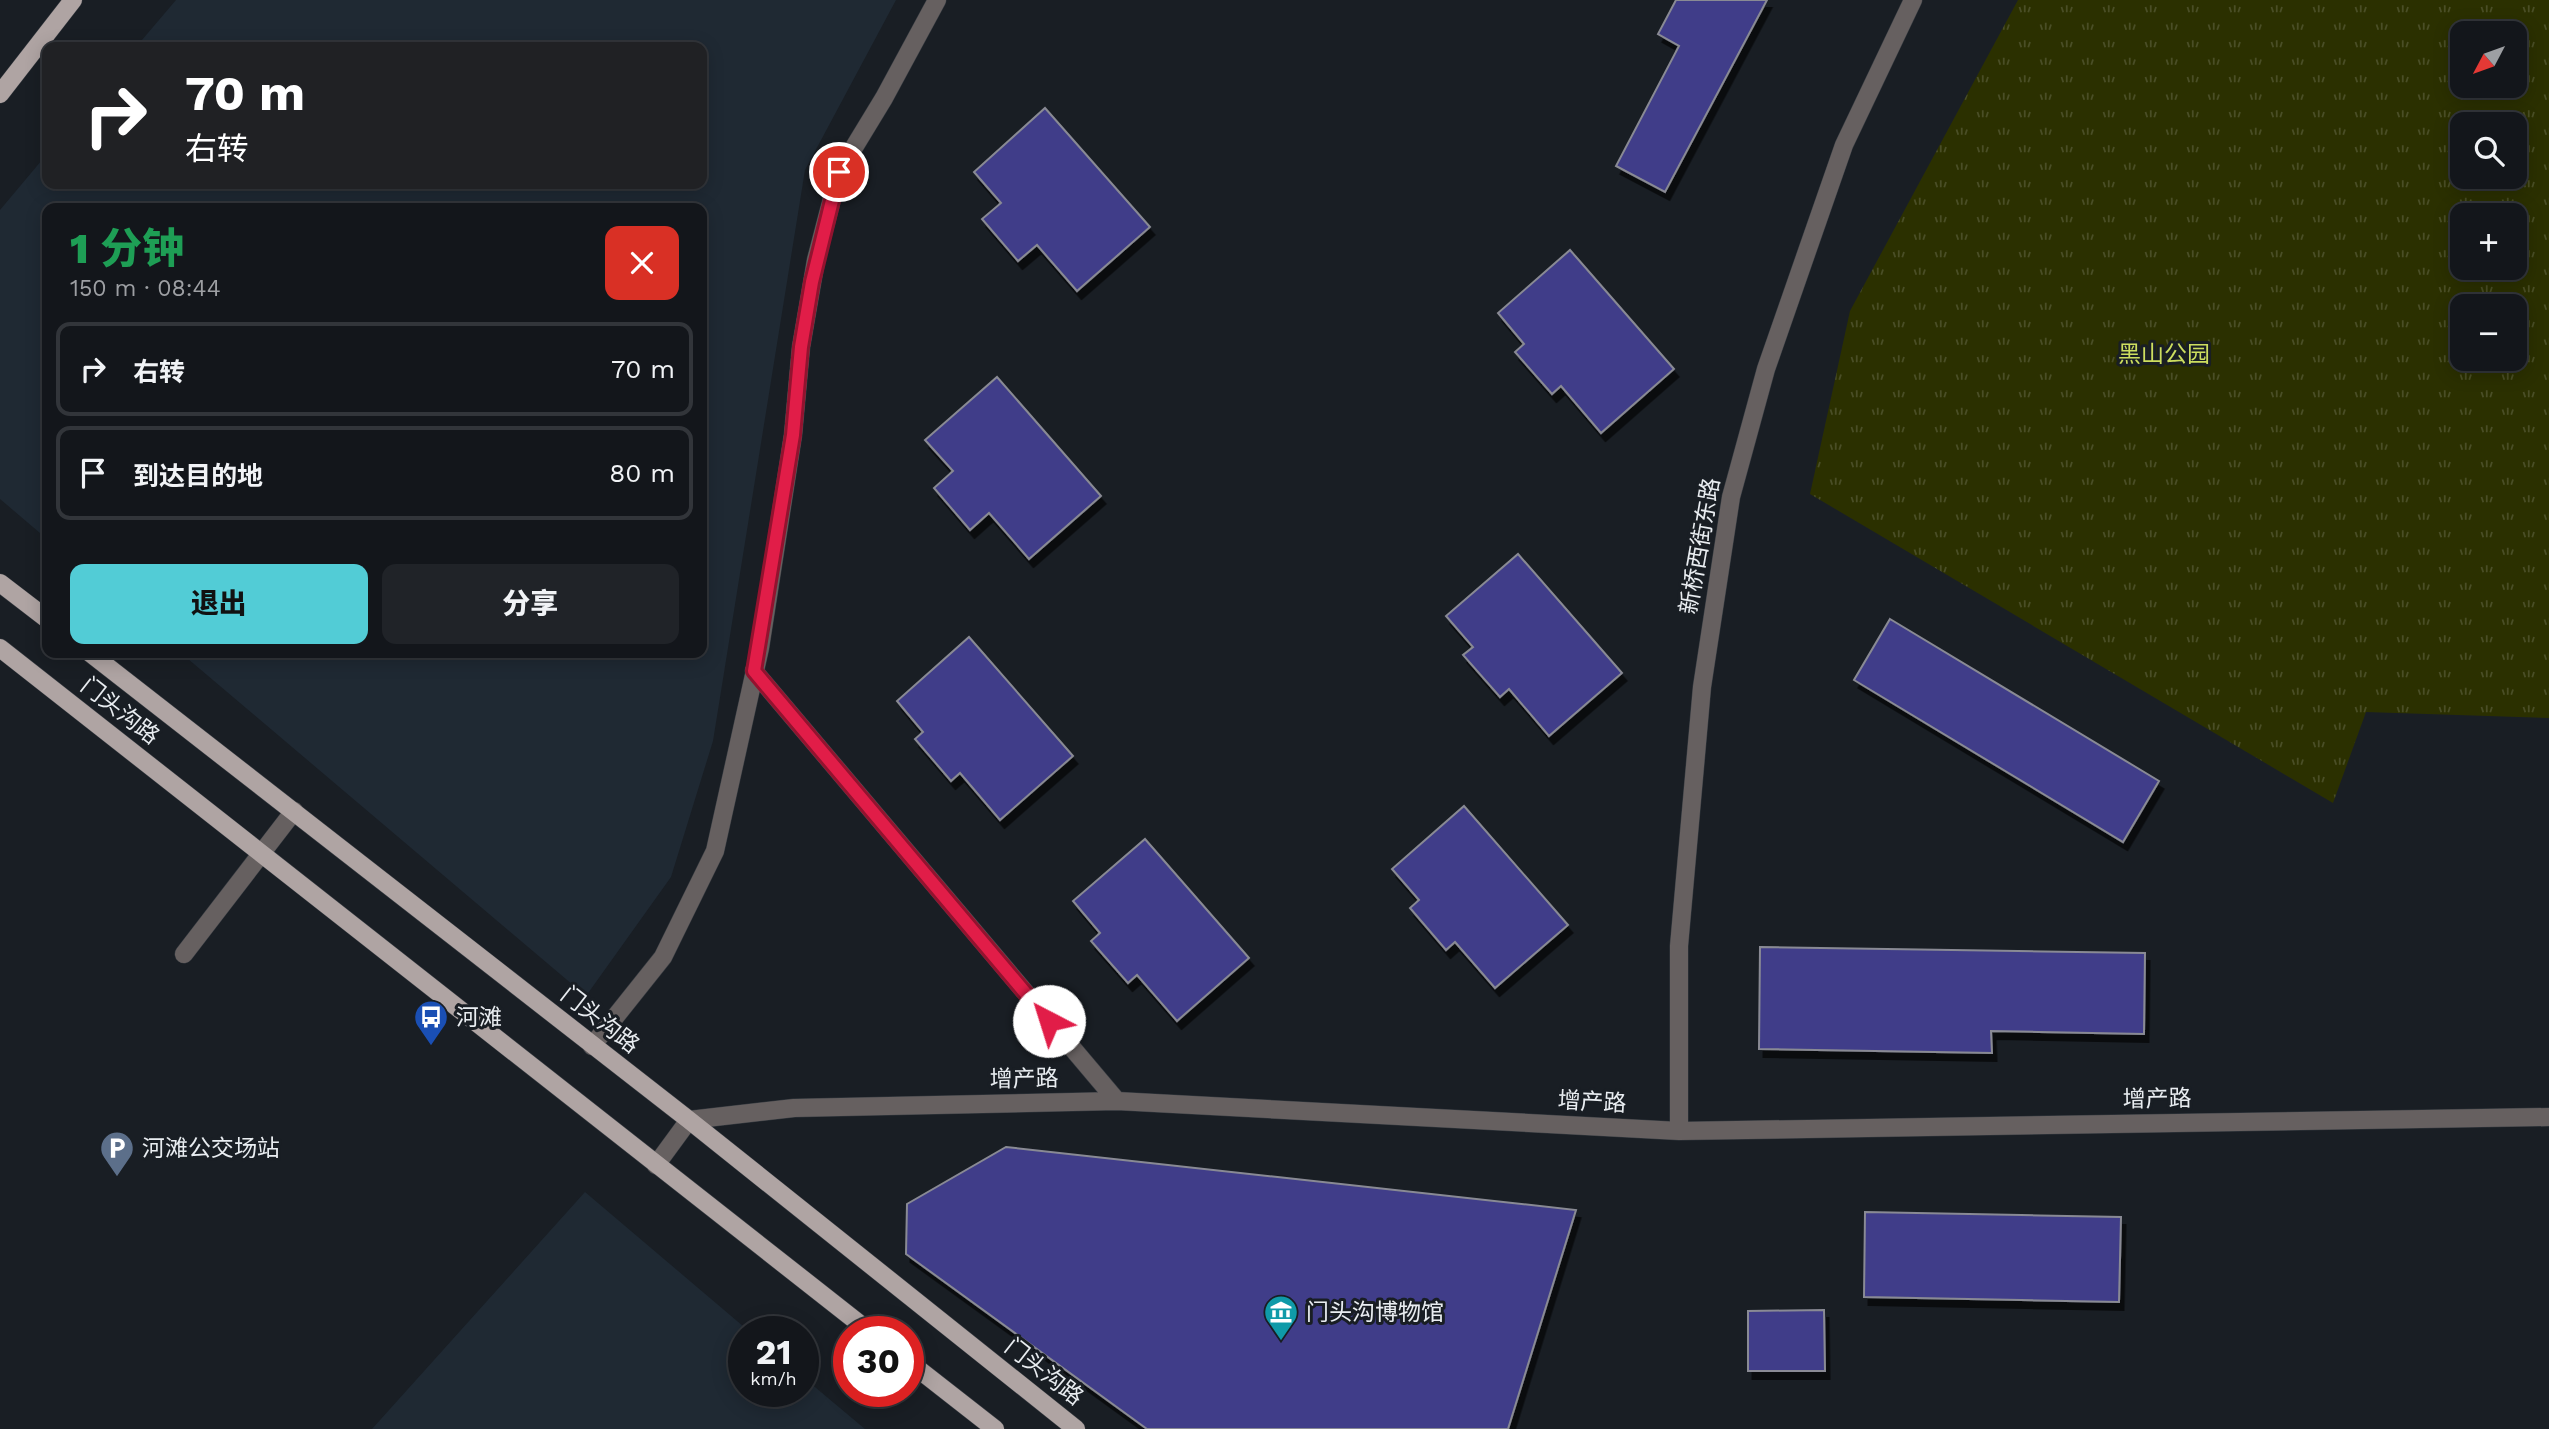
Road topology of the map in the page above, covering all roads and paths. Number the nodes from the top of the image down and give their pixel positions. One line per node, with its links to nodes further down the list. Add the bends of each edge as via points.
1 (73, 0): 4 (main road)
2 (937, 0): 9 (street, via 839,172 807,309 793,435)
3 (1913, 0): 17 (street, 新桥西街东路, via 1844,145 1766,369 1731,497 1702,687 1679,946)
4 (0, 94)
5 (0, 583): 6 (main road)
6 (42, 615)
7 (0, 648): 11 (main road, 门头沟路)
8 (96, 658): 10 (main road, 门头沟路)
9 (754, 671): 13 (street, via 715,851 663,957); 14 (street)
10 (294, 811): 11 (street); 13 (main road, 门头沟路)
11 (262, 854): 12 (street); 18 (main road, 门头沟路)
12 (184, 954)
13 (592, 1046): 16 (main road, 门头沟路)
14 (1117, 1101): 16 (street, 增产路, via 794,1108); 17 (street, 增产路)
15 (2549, 1116): 17 (street, 增产路)
16 (689, 1119): 18 (street); 22 (main road, 门头沟路)
17 (1679, 1131)
18 (656, 1165): 19 (main road, 门头沟路)
19 (849, 1316)
20 (924, 1374): 21 (main road)
21 (995, 1429)
22 (1076, 1429)

